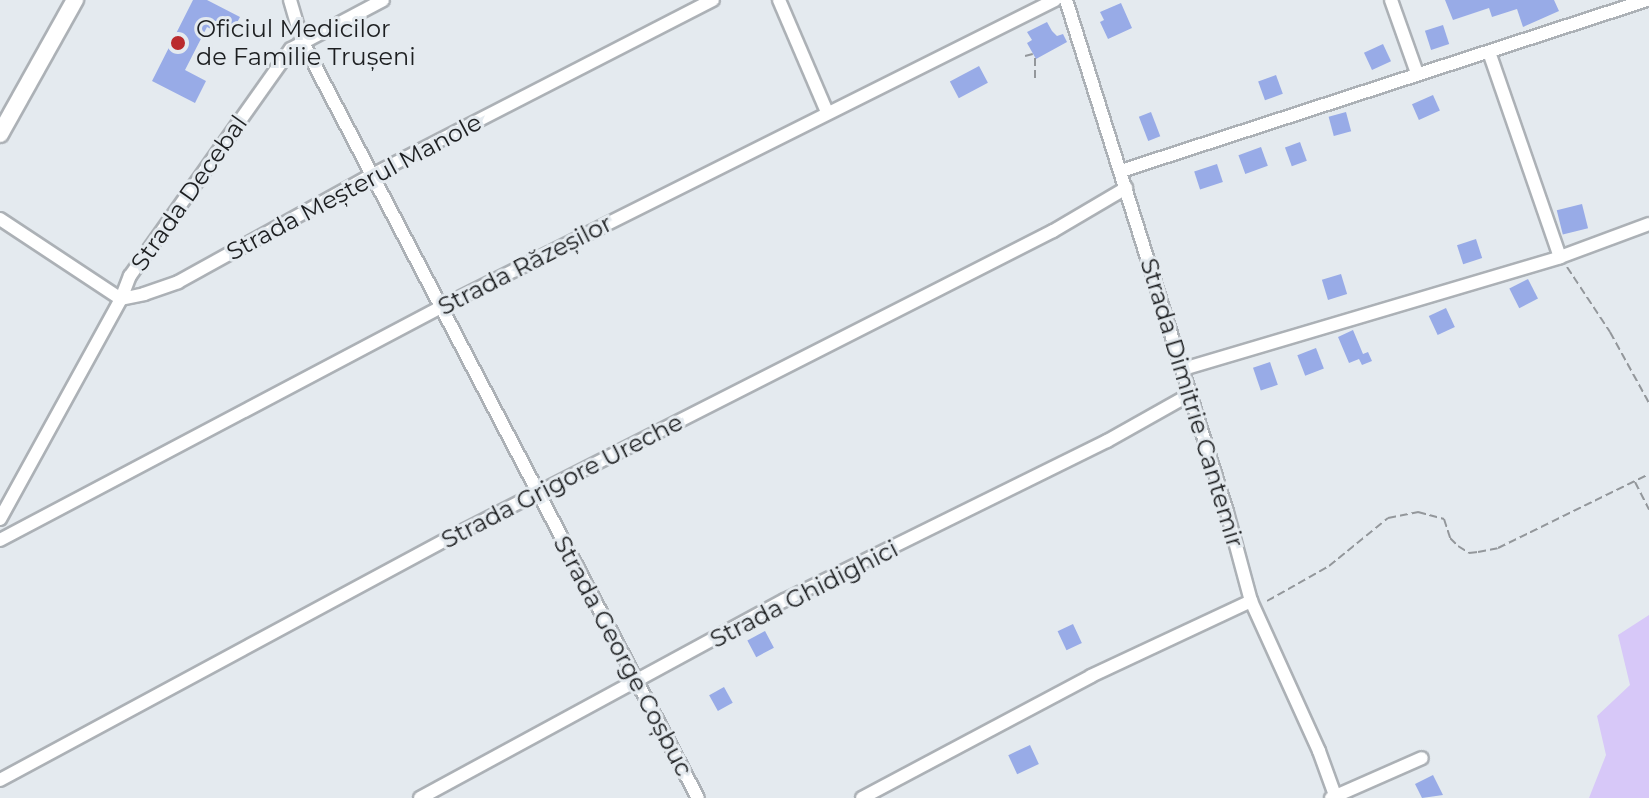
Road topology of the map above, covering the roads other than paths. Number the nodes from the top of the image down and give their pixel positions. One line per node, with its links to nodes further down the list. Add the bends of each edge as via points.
1 (75, 0): 14 (street)
2 (290, 0): 10 (street, Strada George Coșbuc)
3 (383, 0): 10 (street, Strada Decebal)
4 (713, 0): 16 (street, Strada Meșterul Manole)
5 (779, 0): 13 (street)
6 (1055, 0): 13 (street, Strada Răzeșilor)
7 (1066, 0): 15 (street, Strada Dimitrie Cantemir)
8 (1391, 0): 12 (street)
9 (1647, 0): 11 (street)
10 (302, 41): 16 (street, Strada George Coșbuc); 21 (street, Strada Decebal, via 206,166 130,276)
11 (1489, 52): 12 (street); 20 (street)
12 (1417, 73): 15 (street)
13 (827, 112): 22 (street, Strada Răzeșilor)
14 (0, 134)
15 (1121, 171): 17 (street, Strada Dimitrie Cantemir)
16 (374, 174): 21 (street, Strada Meșterul Manole, via 178,282); 22 (street, Strada George Coșbuc)
17 (1126, 188): 23 (street, Strada Dimitrie Cantemir); 25 (street, Strada Grigore Ureche, via 1053,231)
18 (0, 219): 21 (street)
19 (1649, 224): 20 (street)
20 (1560, 257): 23 (street)
21 (121, 299): 26 (street, Strada Decebal)
22 (443, 306): 25 (street, Strada George Coșbuc); 27 (street, Strada Răzeșilor)
23 (1183, 369): 24 (street, Strada Dimitrie Cantemir)
24 (1189, 395): 28 (street, Strada Dimitrie Cantemir); 29 (street, Strada Ghidighici)
25 (537, 494): 29 (street, Strada George Coșbuc); 31 (street, Strada Grigore Ureche)
26 (0, 519)
27 (0, 540)
28 (1251, 601): 32 (street, Strada Dimitrie Cantemir, via 1319,751); 35 (street, via 1091,676)
29 (637, 681): 33 (street, Strada Ghidighici); 34 (street, Strada George Coșbuc)
30 (1422, 758): 32 (street)
31 (0, 780)
32 (1334, 797)
33 (420, 798)
34 (698, 798)
35 (862, 798)

